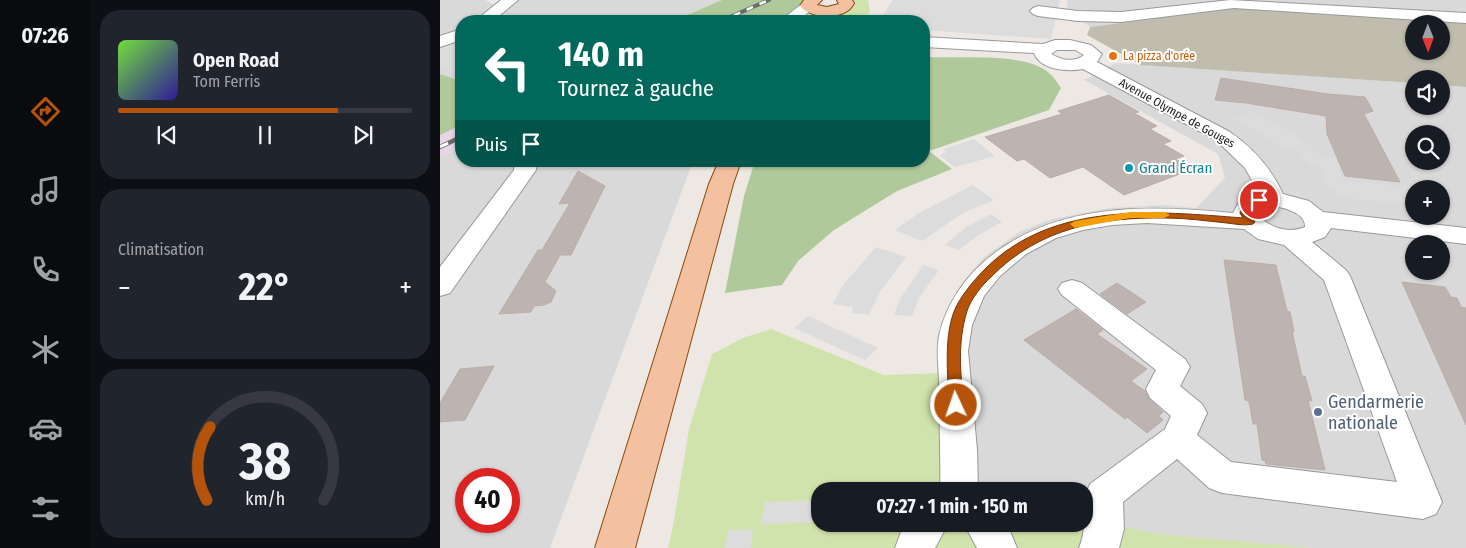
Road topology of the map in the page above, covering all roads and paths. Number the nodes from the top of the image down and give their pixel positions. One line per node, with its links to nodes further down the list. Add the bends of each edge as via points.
1 (511, 0): 7 (street)
2 (1415, 0): 10 (street)
3 (1254, 3): 9 (street); 11 (street, via 1121,17)
4 (838, 6): 5 (main road)
5 (811, 9): 8 (street)
6 (1038, 11): 11 (street)
7 (491, 15)
8 (800, 15)
9 (1416, 15)
10 (1429, 15)
11 (1078, 16): 17 (street)
12 (1450, 17): 13 (street)
13 (1466, 18)
14 (455, 37): 15 (street)
15 (440, 42)
16 (930, 42): 19 (street)
17 (1071, 45): 19 (street, via 1055,45); 20 (street, via 1086,48 1093,54 1093,58)
18 (930, 48): 19 (street)
19 (1044, 52): 20 (street, via 1052,62)
20 (1085, 63): 23 (street, Avenue Olympe de Gouges, via 1223,136 1241,149 1258,168)
21 (525, 167): 30 (street)
22 (725, 169): 36 (main road)
23 (1274, 199): 24 (street, via 1259,200 1249,205 1245,213); 26 (street, via 1306,209)
24 (1250, 222): 26 (street, via 1275,236); 33 (street, via 1168,215 1130,215 1095,220 1041,235 1002,259 980,281 962,308 953,348)
25 (1466, 236): 26 (street, via 1349,223)
26 (1309, 237): 27 (street); 32 (street, via 1336,276 1423,502 1222,476)
27 (1405, 246)
28 (1450, 251): 29 (street)
29 (1466, 252)
30 (440, 287)
31 (1072, 289): 32 (street, via 1174,367 1162,389 1190,413)
32 (1178, 440): 39 (street, via 1103,496 1106,519)
33 (959, 482)
34 (922, 532): 37 (street)
35 (990, 532): 38 (street)
36 (615, 548)
37 (915, 548)
38 (997, 548)
39 (1099, 548)

